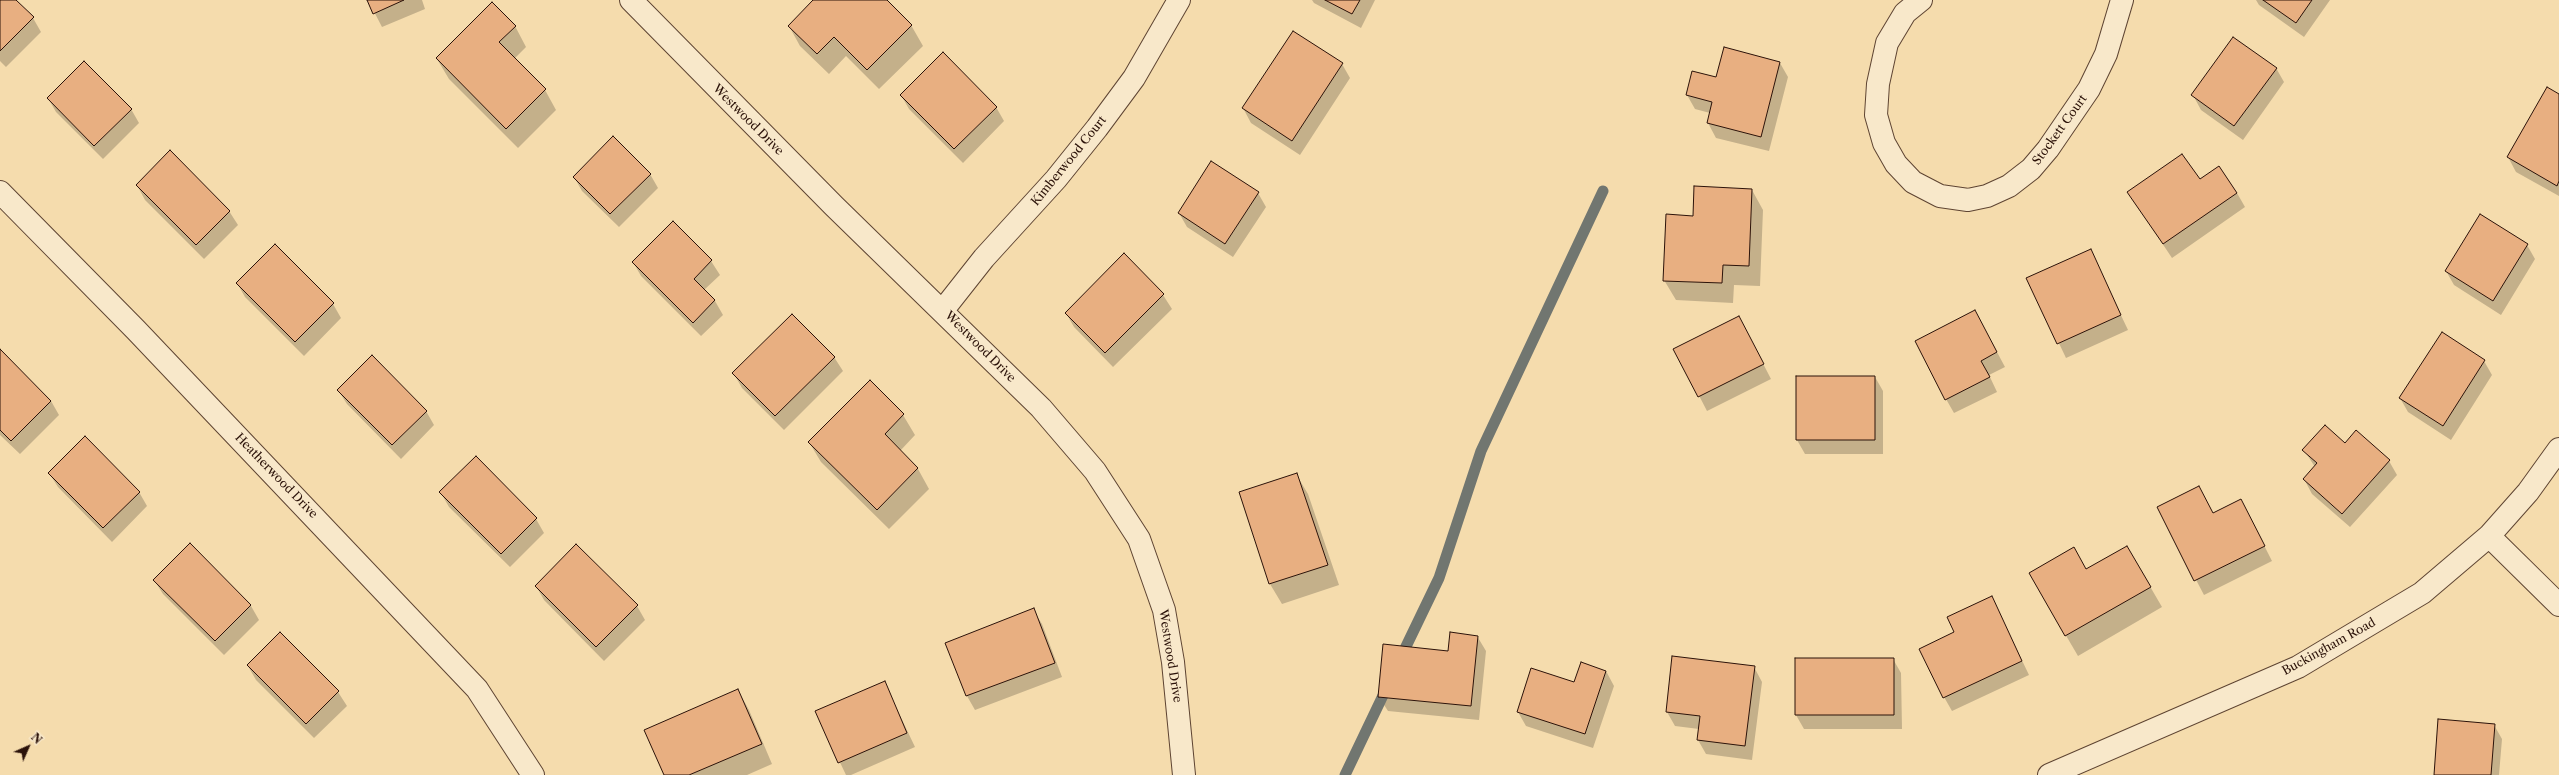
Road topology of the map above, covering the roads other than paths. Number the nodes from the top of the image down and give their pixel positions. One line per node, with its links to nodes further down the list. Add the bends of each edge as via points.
1 (631, 0): 6 (street, Westwood Drive, via 834,206)
2 (1179, 0): 6 (street, Kimberwood Court, via 1134,78 1097,128 1056,179 984,258)
3 (1921, 0): 4 (street, Stockett Court, via 1905,13 1887,43 1878,84 1876,115 1884,143 1896,164 1913,182 1940,196 1968,200 1987,196 2009,186 2030,169 2048,149 2089,89 2106,54)
4 (2122, 0)
5 (0, 192): 10 (street, Heatherwood Drive, via 147,341 477,689)
6 (943, 310): 11 (street, Westwood Drive, via 1041,408 1095,471 1139,539 1164,610 1173,662)
7 (2559, 449): 8 (street, Buckingham Road, via 2528,492)
8 (2489, 536): 9 (street); 12 (street, Buckingham Road, via 2422,593 2298,667)
9 (2559, 605)
10 (533, 775)
11 (1184, 775)
12 (2049, 775)

